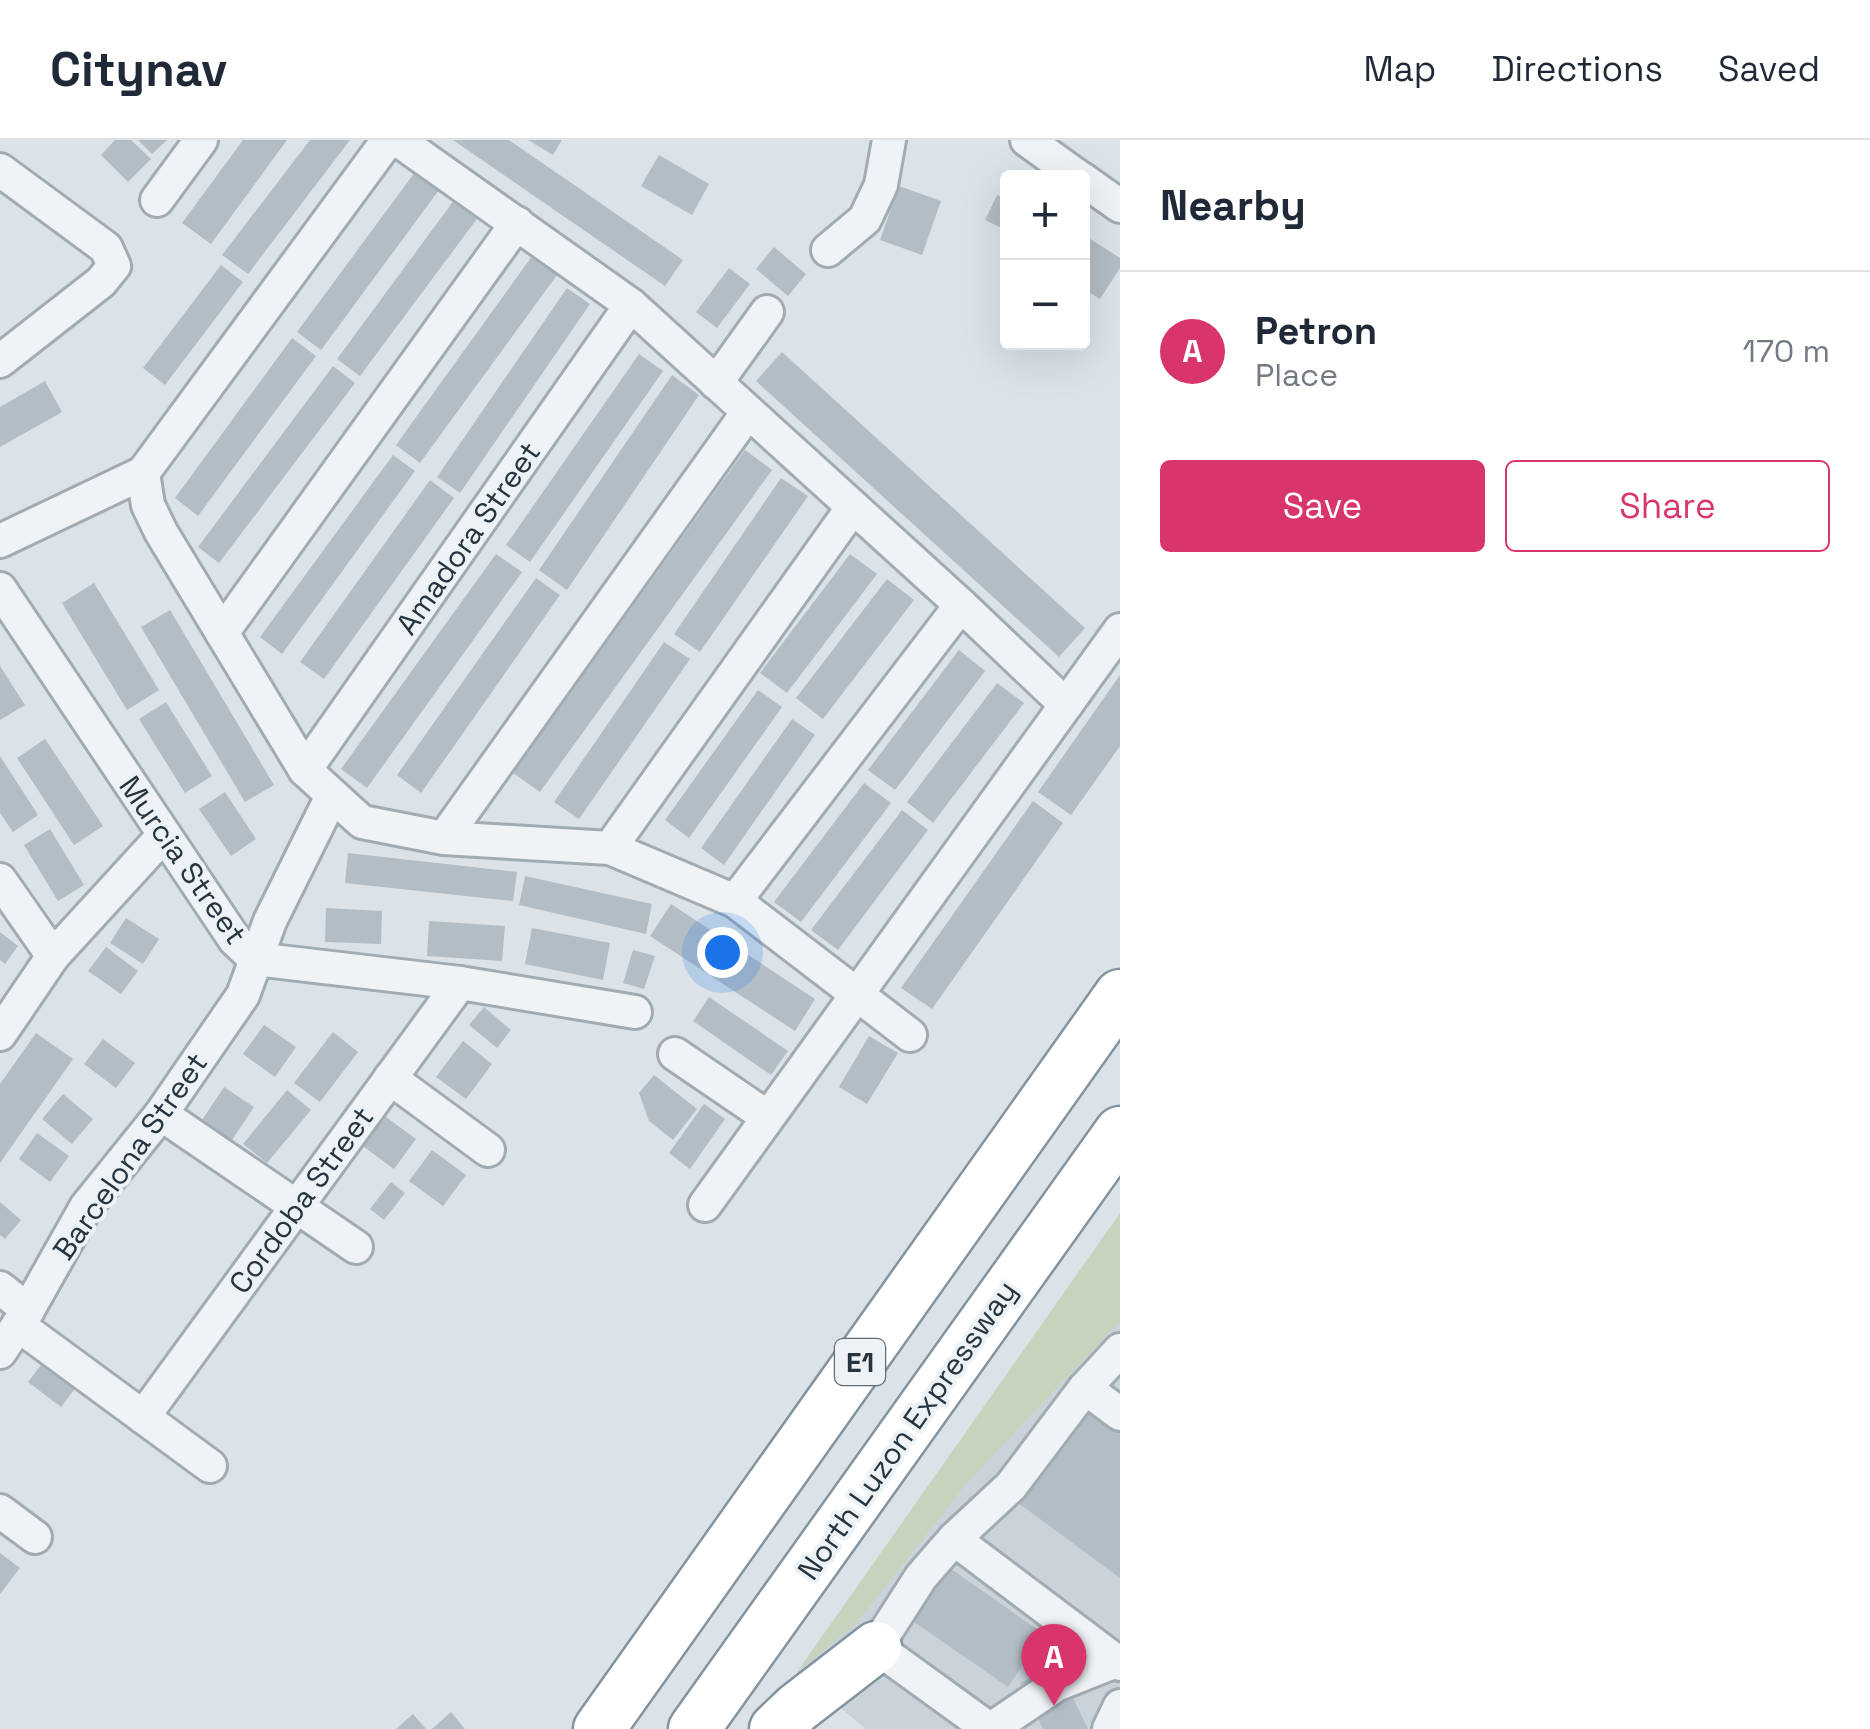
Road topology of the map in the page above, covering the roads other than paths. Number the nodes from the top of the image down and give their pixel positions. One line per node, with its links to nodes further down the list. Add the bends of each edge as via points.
1 (201, 140): 9 (street)
2 (388, 140): 18 (street)
3 (398, 140): 11 (street)
4 (889, 140): 12 (street, via 881,185 864,219)
5 (1027, 140): 6 (street)
6 (1070, 170)
7 (1090, 184): 10 (street)
8 (7, 185): 15 (street, via 106,248 114,266)
9 (157, 200)
10 (1120, 206)
11 (516, 223): 13 (street); 24 (street)
12 (828, 250)
13 (631, 305): 16 (street); 26 (street, Amadora Street)
14 (766, 312): 16 (street)
15 (0, 361)
16 (716, 383): 17 (street)
17 (748, 412): 19 (street); 29 (street)
18 (143, 473): 20 (street); 24 (street, via 161,532)
19 (853, 507): 22 (street); 30 (street)
20 (0, 541)
21 (0, 589): 28 (street, Murcia Street)
22 (962, 605): 25 (street); 32 (street)
23 (1120, 630): 25 (street)
24 (222, 633): 26 (street)
25 (1066, 705): 36 (street)
26 (305, 770): 27 (street)
27 (332, 798): 29 (street, via 362,822); 34 (street, Barcelona Street)
28 (162, 836): 33 (street); 34 (street, Murcia Street)
29 (444, 838): 30 (street)
30 (610, 848): 32 (street)
31 (0, 880): 33 (street)
32 (735, 901): 36 (street)
33 (53, 956): 39 (street)
34 (255, 959): 35 (street, Murcia Street); 43 (street, Barcelona Street, via 243,995)
35 (460, 983): 38 (street, Murcia Street); 42 (street, Cordoba Street)
36 (856, 993): 40 (street); 44 (street)
37 (1120, 995): 62 (highway, E1)
38 (635, 1012)
39 (0, 1034)
40 (910, 1035)
41 (675, 1054): 44 (street)
42 (390, 1078): 46 (street); 48 (street, Cordoba Street)
43 (161, 1114): 48 (street); 51 (street, Barcelona Street, via 86,1207)
44 (766, 1116): 47 (street)
45 (1120, 1132): 63 (highway, North Luzon Expressway / E1)
46 (488, 1150)
47 (705, 1205)
48 (295, 1206): 49 (street); 55 (street, Cordoba Street)
49 (356, 1247)
50 (0, 1288): 51 (street)
51 (16, 1329): 55 (street)
52 (1120, 1350): 53 (street)
53 (1084, 1388): 54 (street); 59 (street, via 1011,1486)
54 (1120, 1414)
55 (143, 1417): 56 (street)
56 (210, 1466)
57 (0, 1512): 58 (street)
58 (35, 1537)
59 (954, 1538): 60 (street); 61 (street)
60 (876, 1647): 64 (highway); 65 (street)
61 (1118, 1662): 65 (street, via 1056,1685)
62 (599, 1729)
63 (694, 1729)
64 (774, 1729)
65 (990, 1729)

